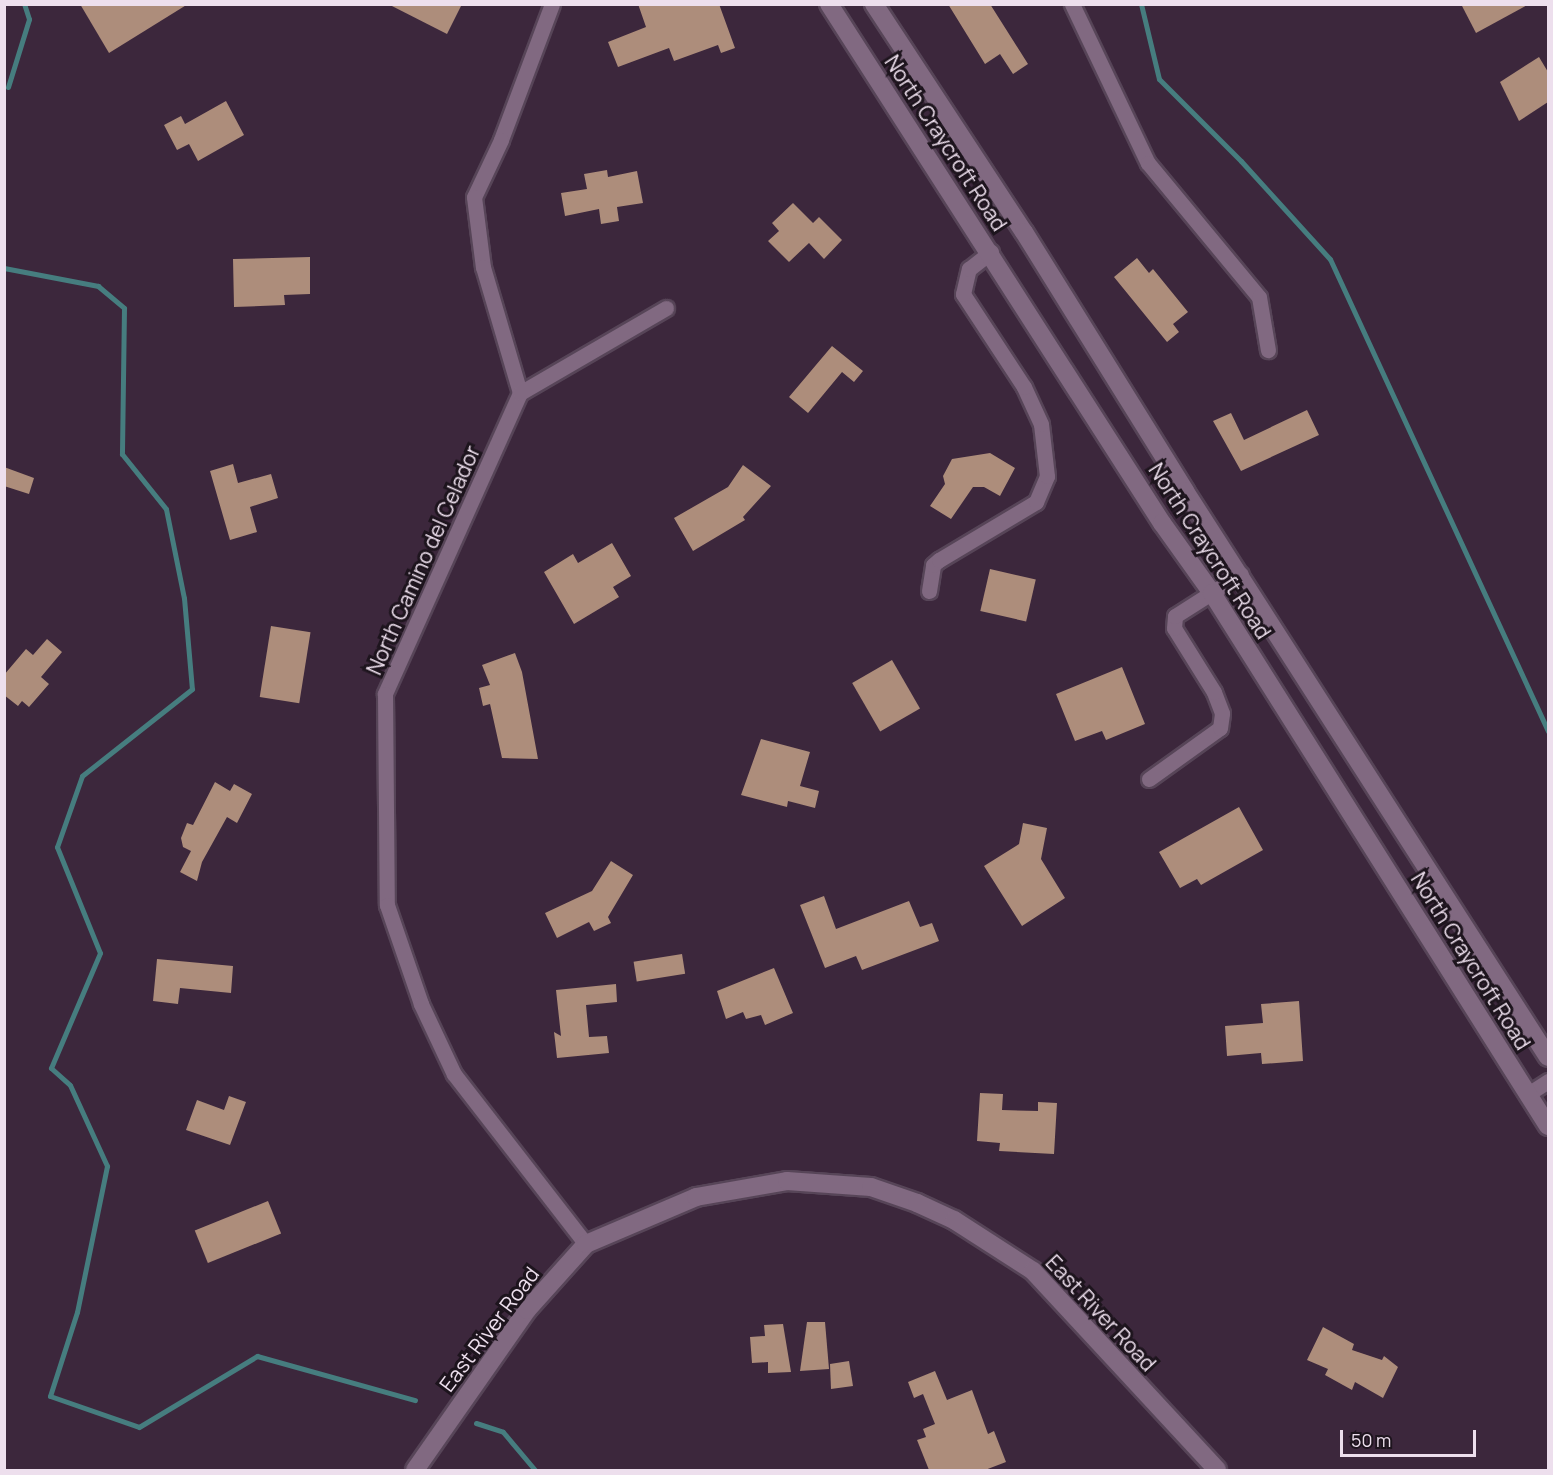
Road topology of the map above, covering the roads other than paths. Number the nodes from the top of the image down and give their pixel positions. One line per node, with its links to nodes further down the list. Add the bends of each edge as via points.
1 (552, 4): 8 (street, via 501,140 474,197 483,267)
2 (829, 4): 5 (main road, North Craycroft Road)
3 (874, 4): 9 (main road, North Craycroft Road)
4 (1072, 4): 7 (street, via 1148,163 1259,297)
5 (991, 252): 10 (street, via 969,269 963,294 1041,424 1047,476 1036,502 939,560 933,566); 11 (main road, North Craycroft Road, via 1162,523)
6 (666, 308): 8 (street)
7 (1268, 350)
8 (520, 393): 17 (street, North Camino del Celador, via 385,694 387,905 421,1004 454,1074)
9 (1241, 574): 11 (street); 13 (main road, North Craycroft Road)
10 (929, 591)
11 (1212, 593): 12 (street, via 1175,616 1174,628 1214,692 1222,713 1220,728); 15 (main road, North Craycroft Road)
12 (1149, 779)
13 (1548, 1057)
14 (1548, 1081): 15 (street)
15 (1528, 1094): 16 (main road, North Craycroft Road)
16 (1548, 1126)
17 (586, 1244): 18 (main road, East River Road, via 527,1310); 19 (main road, East River Road, via 696,1197 787,1181 871,1187 917,1203 954,1220 1033,1271)
18 (415, 1470)
19 (1217, 1470)

